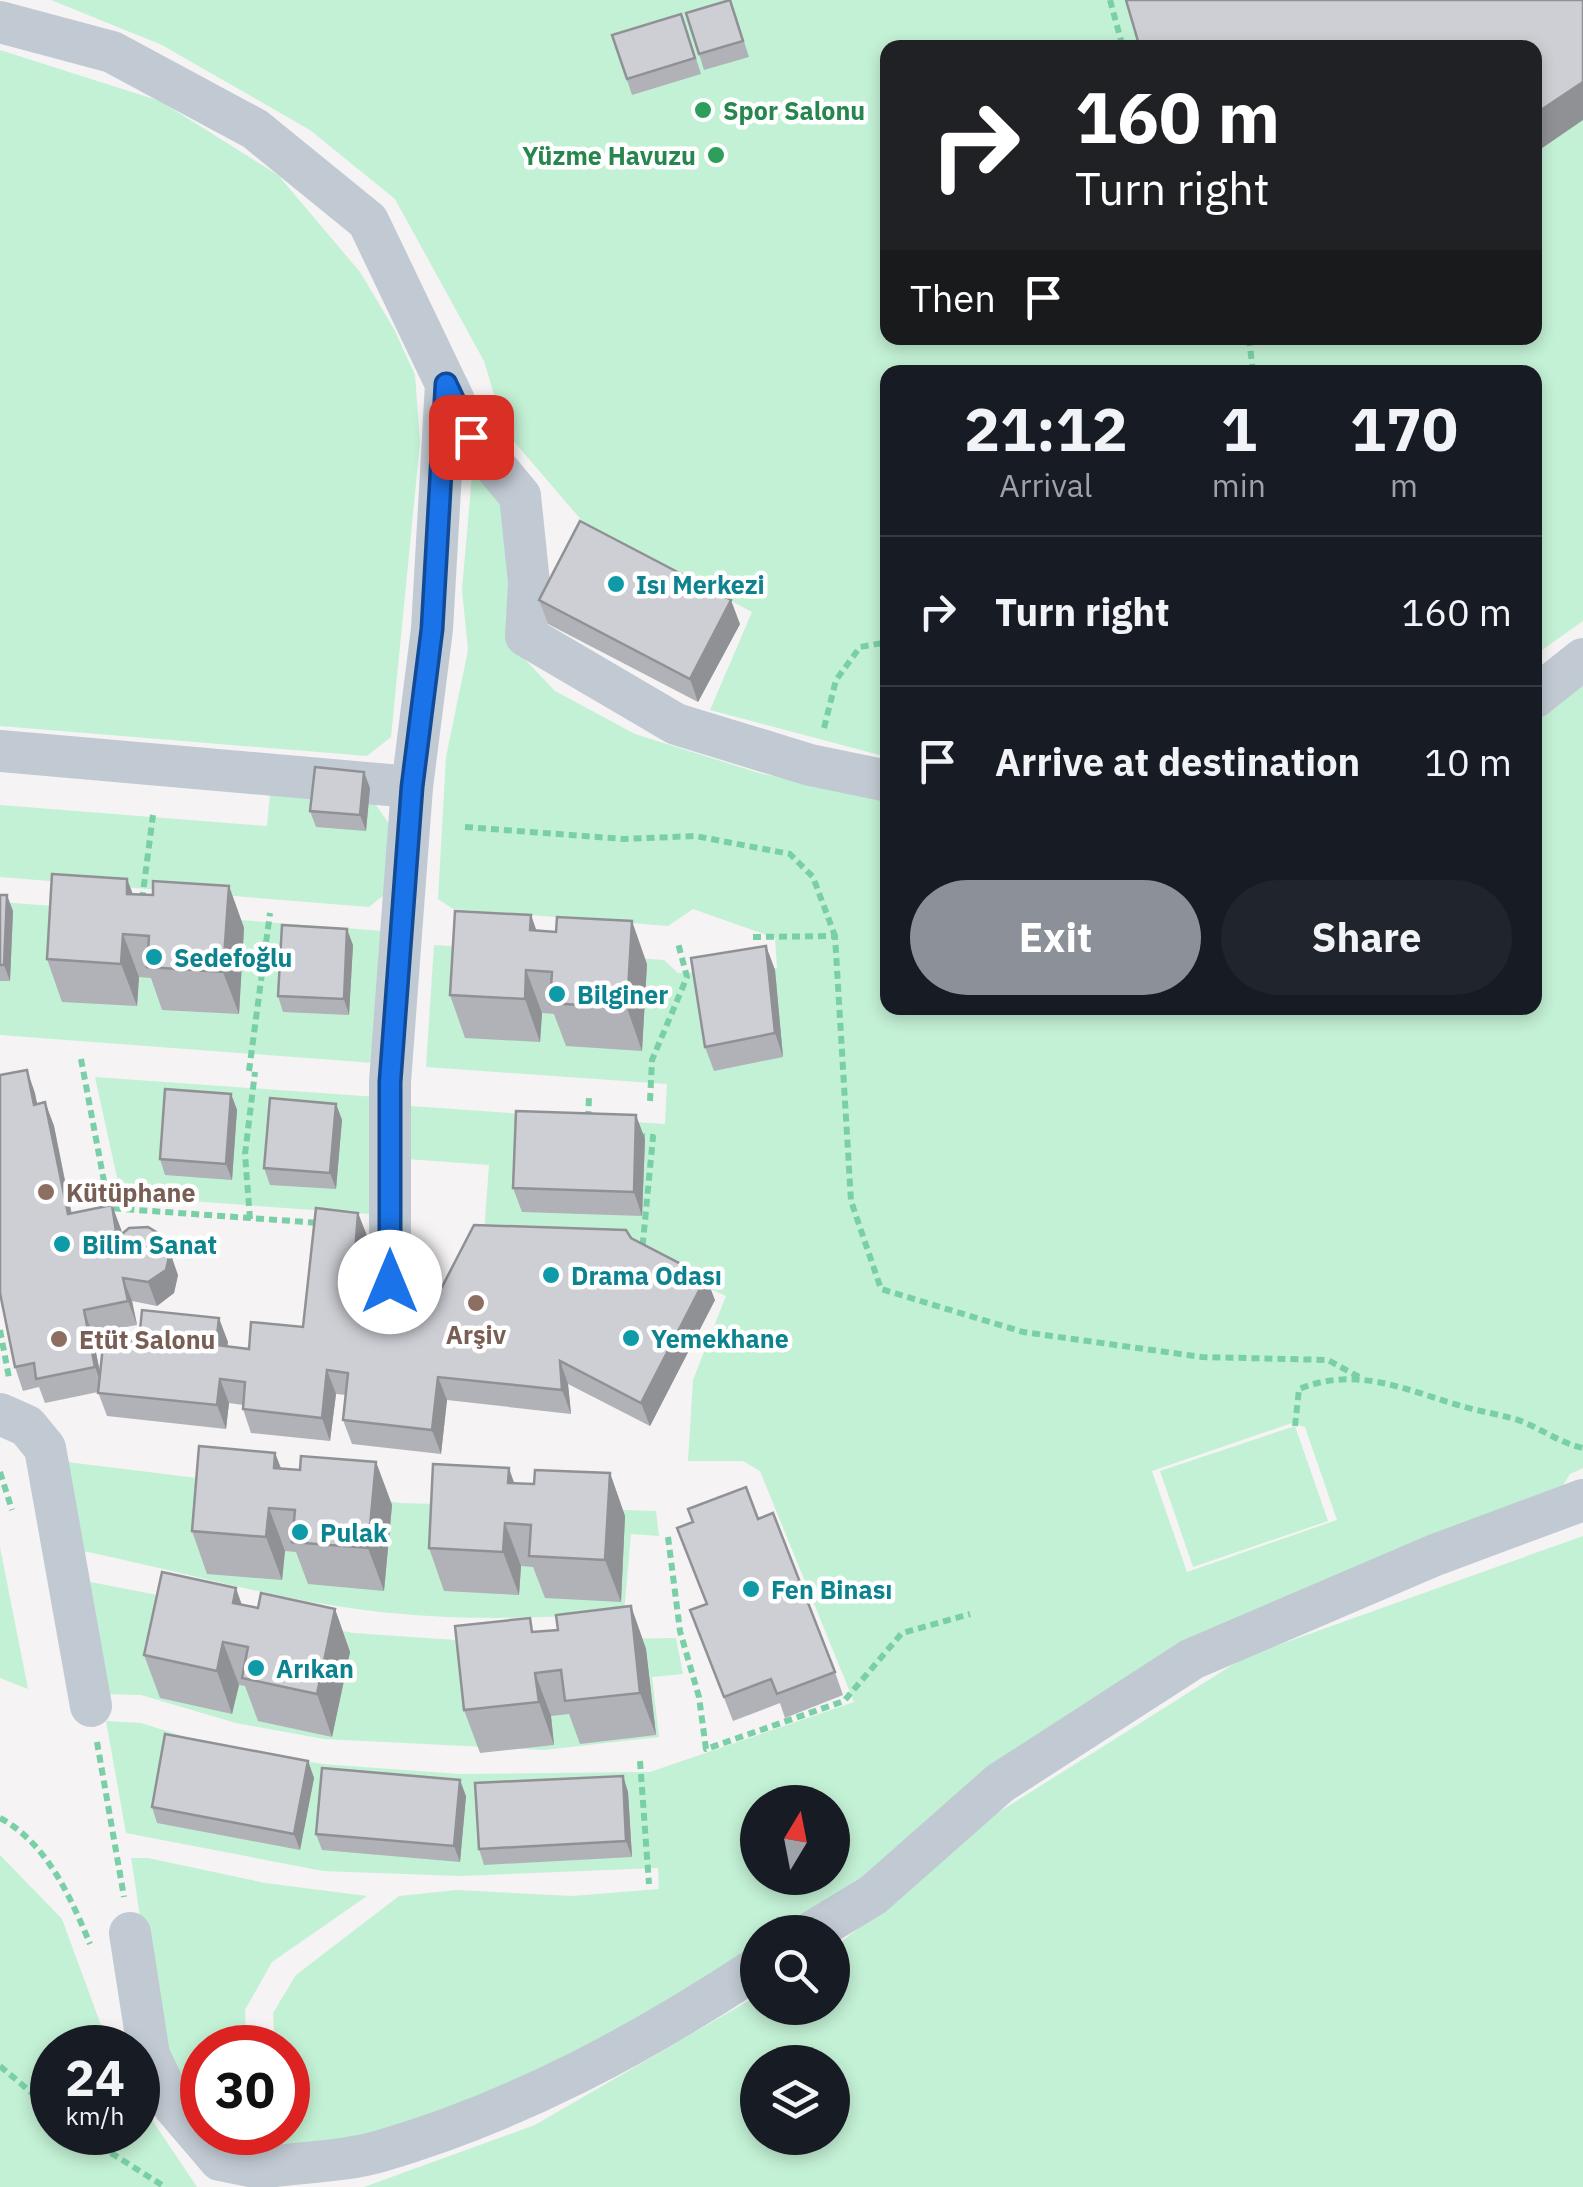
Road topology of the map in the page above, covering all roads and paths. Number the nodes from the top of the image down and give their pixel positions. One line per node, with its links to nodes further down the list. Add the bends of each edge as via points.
1 (1110, 0): 3 (path)
2 (0, 22): 4 (street, via 112,52 255,129 368,222)
3 (1121, 40)
4 (446, 384): 9 (street, via 471,437 520,496 529,584 526,636 676,724); 11 (street, via 432,629)
5 (880, 643): 9 (path, via 860,647 836,680)
6 (1583, 659): 7 (street)
7 (1542, 691)
8 (0, 752): 11 (street)
9 (810, 765): 10 (street)
10 (880, 780)
11 (412, 787): 25 (street, via 390,1082)
12 (153, 815): 14 (path)
13 (465, 828): 16 (path, via 624,840 694,836 790,854 813,877)
14 (142, 902)
15 (270, 913): 24 (path, via 245,1154)
16 (835, 936): 17 (path); 29 (path, via 851,1201 881,1288 1023,1332 1202,1357 1328,1360)
17 (753, 937)
18 (678, 943): 21 (path, via 687,977 652,1060)
19 (81, 1059): 24 (path, via 108,1208)
20 (589, 1096): 22 (path)
21 (650, 1101)
22 (588, 1133)
23 (620, 1135): 26 (path, via 653,1136)
24 (250, 1219): 25 (path)
25 (390, 1228): 27 (street)
26 (642, 1253)
27 (390, 1282)
28 (0, 1330): 30 (path)
29 (1358, 1377): 31 (path, via 1299,1389); 32 (path, via 1410,1386)
30 (6, 1403): 36 (street, via 46,1448)
31 (1295, 1426)
32 (1583, 1448)
33 (1583, 1500): 40 (street, via 1435,1554 1192,1659 1000,1783 872,1895)
34 (668, 1538): 35 (path, via 706,1749 844,1702 902,1633)
35 (970, 1614)
36 (91, 1706): 41 (path)
37 (640, 1761): 39 (path)
38 (0, 1818): 41 (path)
39 (649, 1884)
40 (840, 1915)
41 (111, 1941): 45 (street, via 148,2055)
42 (740, 1979): 46 (street, via 659,2032 519,2102 378,2152)
43 (0, 2066): 44 (path)
44 (30, 2091)
45 (180, 2113)
46 (310, 2151)
47 (114, 2155): 50 (path)
48 (216, 2155): 49 (street)
49 (240, 2155)
50 (165, 2187)

